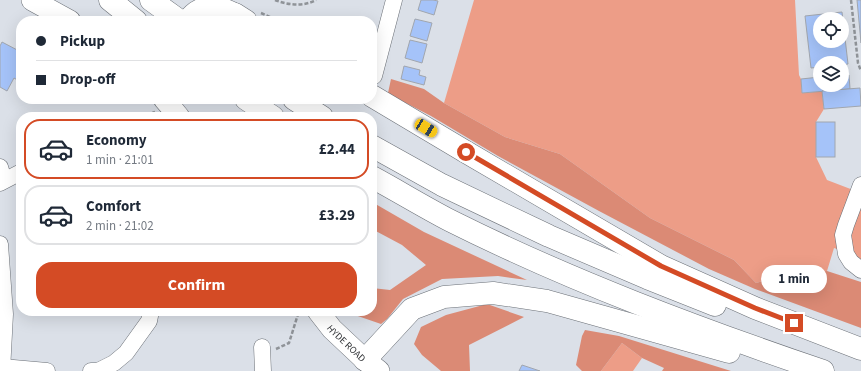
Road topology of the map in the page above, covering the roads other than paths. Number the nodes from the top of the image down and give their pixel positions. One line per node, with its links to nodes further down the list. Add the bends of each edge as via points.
1 (32, 0): 6 (main road)
2 (110, 0): 7 (highway)
3 (151, 0): 5 (highway)
4 (394, 0): 9 (street)
5 (193, 13): 8 (main road, via 218,7)
6 (61, 16)
7 (130, 16)
8 (238, 16)
9 (377, 70)
10 (377, 89): 24 (highway, via 466,152 661,266)
11 (168, 104): 14 (main road)
12 (254, 104): 15 (highway)
13 (302, 104): 16 (highway)
14 (175, 112)
15 (266, 112)
16 (314, 112)
17 (377, 149): 24 (highway, via 442,185 549,236 647,278)
18 (16, 173): 19 (street)
19 (1, 177)
20 (377, 180): 28 (highway, via 450,220 536,261)
21 (861, 185): 23 (street, via 843,235 846,254)
22 (0, 244): 32 (street, via 5,314)
23 (861, 270)
24 (753, 313): 29 (highway); 30 (highway)
25 (150, 316): 34 (street, via 126,353 114,363)
26 (322, 316): 31 (main road, HYDE ROAD, via 332,329)
27 (262, 347): 35 (street)
28 (741, 349): 31 (highway, via 547,301 493,293 444,297 412,309); 36 (highway); 37 (highway)
29 (861, 349)
30 (861, 357)
31 (372, 366)
32 (2, 369): 33 (street)
33 (47, 371)
34 (91, 371)
35 (263, 371)
36 (793, 371)
37 (823, 371)

